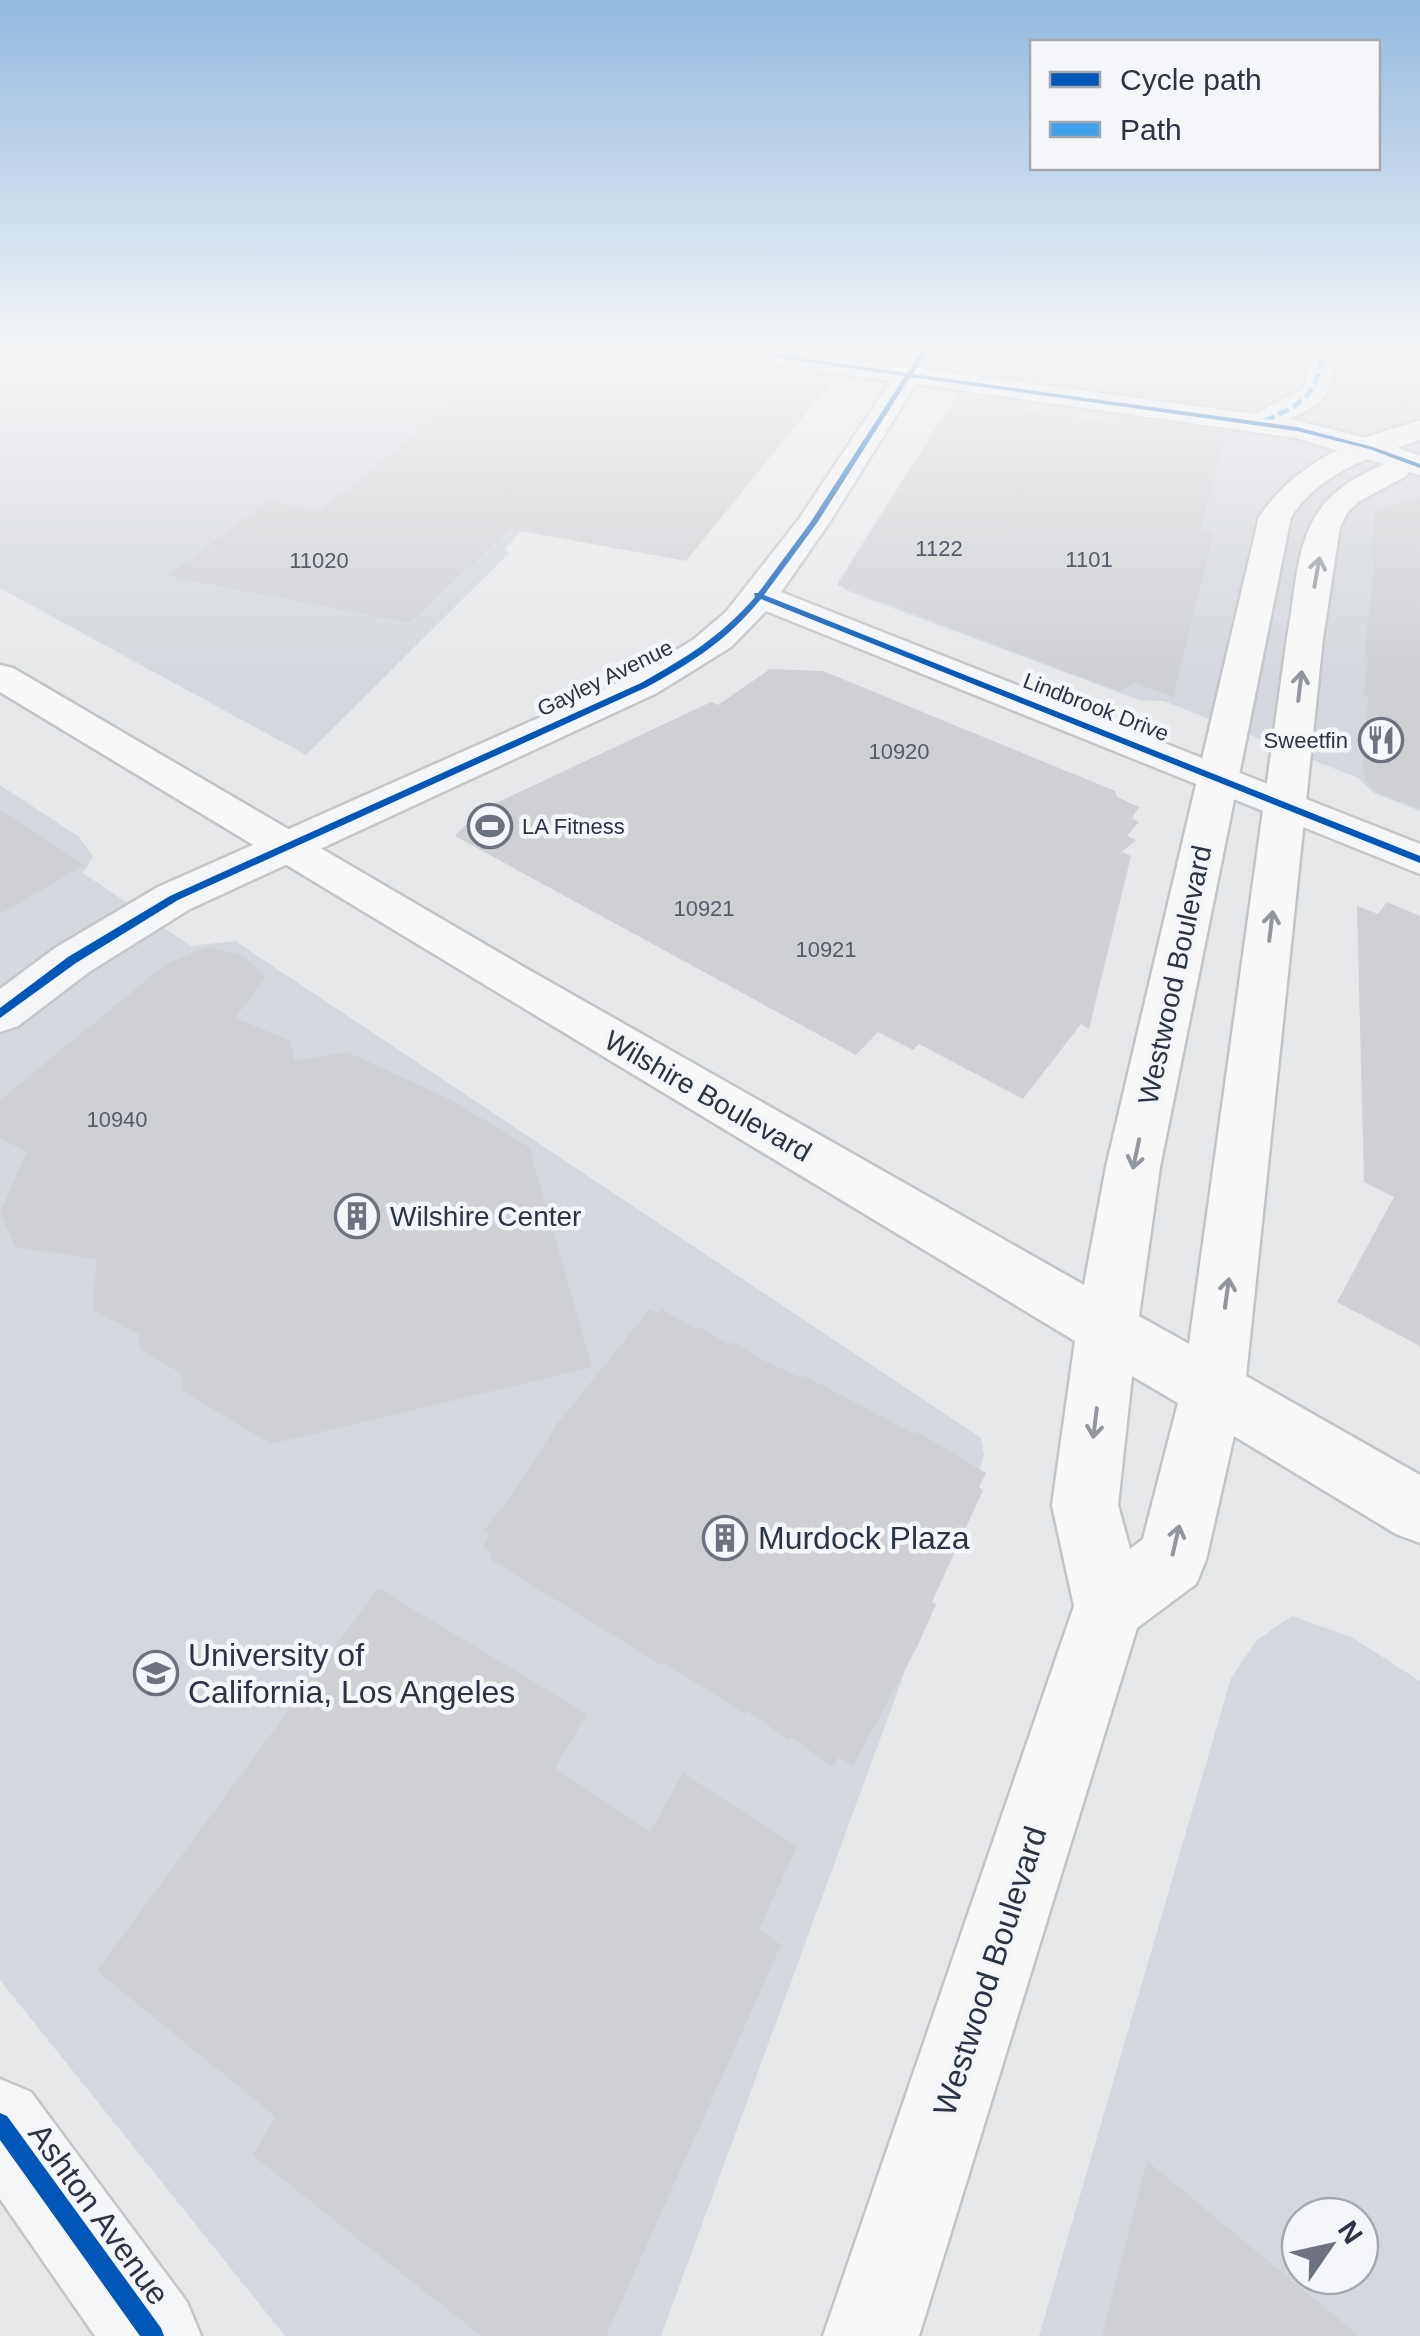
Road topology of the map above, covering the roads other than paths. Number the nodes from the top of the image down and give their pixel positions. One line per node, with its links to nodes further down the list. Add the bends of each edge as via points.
1 (853, 457): 4 (street, Gayley Avenue)
2 (1353, 457): 6 (main road, Westwood Boulevard, via 1307,480 1284,499 1275,518)
3 (1414, 457): 7 (main road, one-way to 3, via 1324,528 1346,495)
4 (757, 595): 6 (street, Lindbrook Drive); 8 (street, Gayley Avenue, via 725,632 644,685)
5 (0, 676): 8 (main road, Wilshire Boulevard)
6 (1219, 778): 7 (street, Lindbrook Drive); 11 (main road, Westwood Boulevard, one-way to 11, via 1133,1167)
7 (1286, 804): 9 (street, Lindbrook Drive); 12 (main road, one-way to 7)
8 (287, 845): 10 (street, Gayley Avenue, via 120,928); 11 (main road, Wilshire Boulevard)
9 (1420, 860)
10 (0, 1014)
11 (1106, 1326): 12 (main road, Wilshire Boulevard); 14 (main road, Westwood Boulevard, one-way to 14, via 1086,1505)
12 (1212, 1389): 13 (main road, Wilshire Boulevard); 14 (main road, one-way to 12, via 1172,1560)
13 (1420, 1511)
14 (1110, 1606): 17 (main road, Westwood Boulevard)
15 (0, 2123): 16 (street, Ashton Avenue)
16 (153, 2336)
17 (871, 2336)

